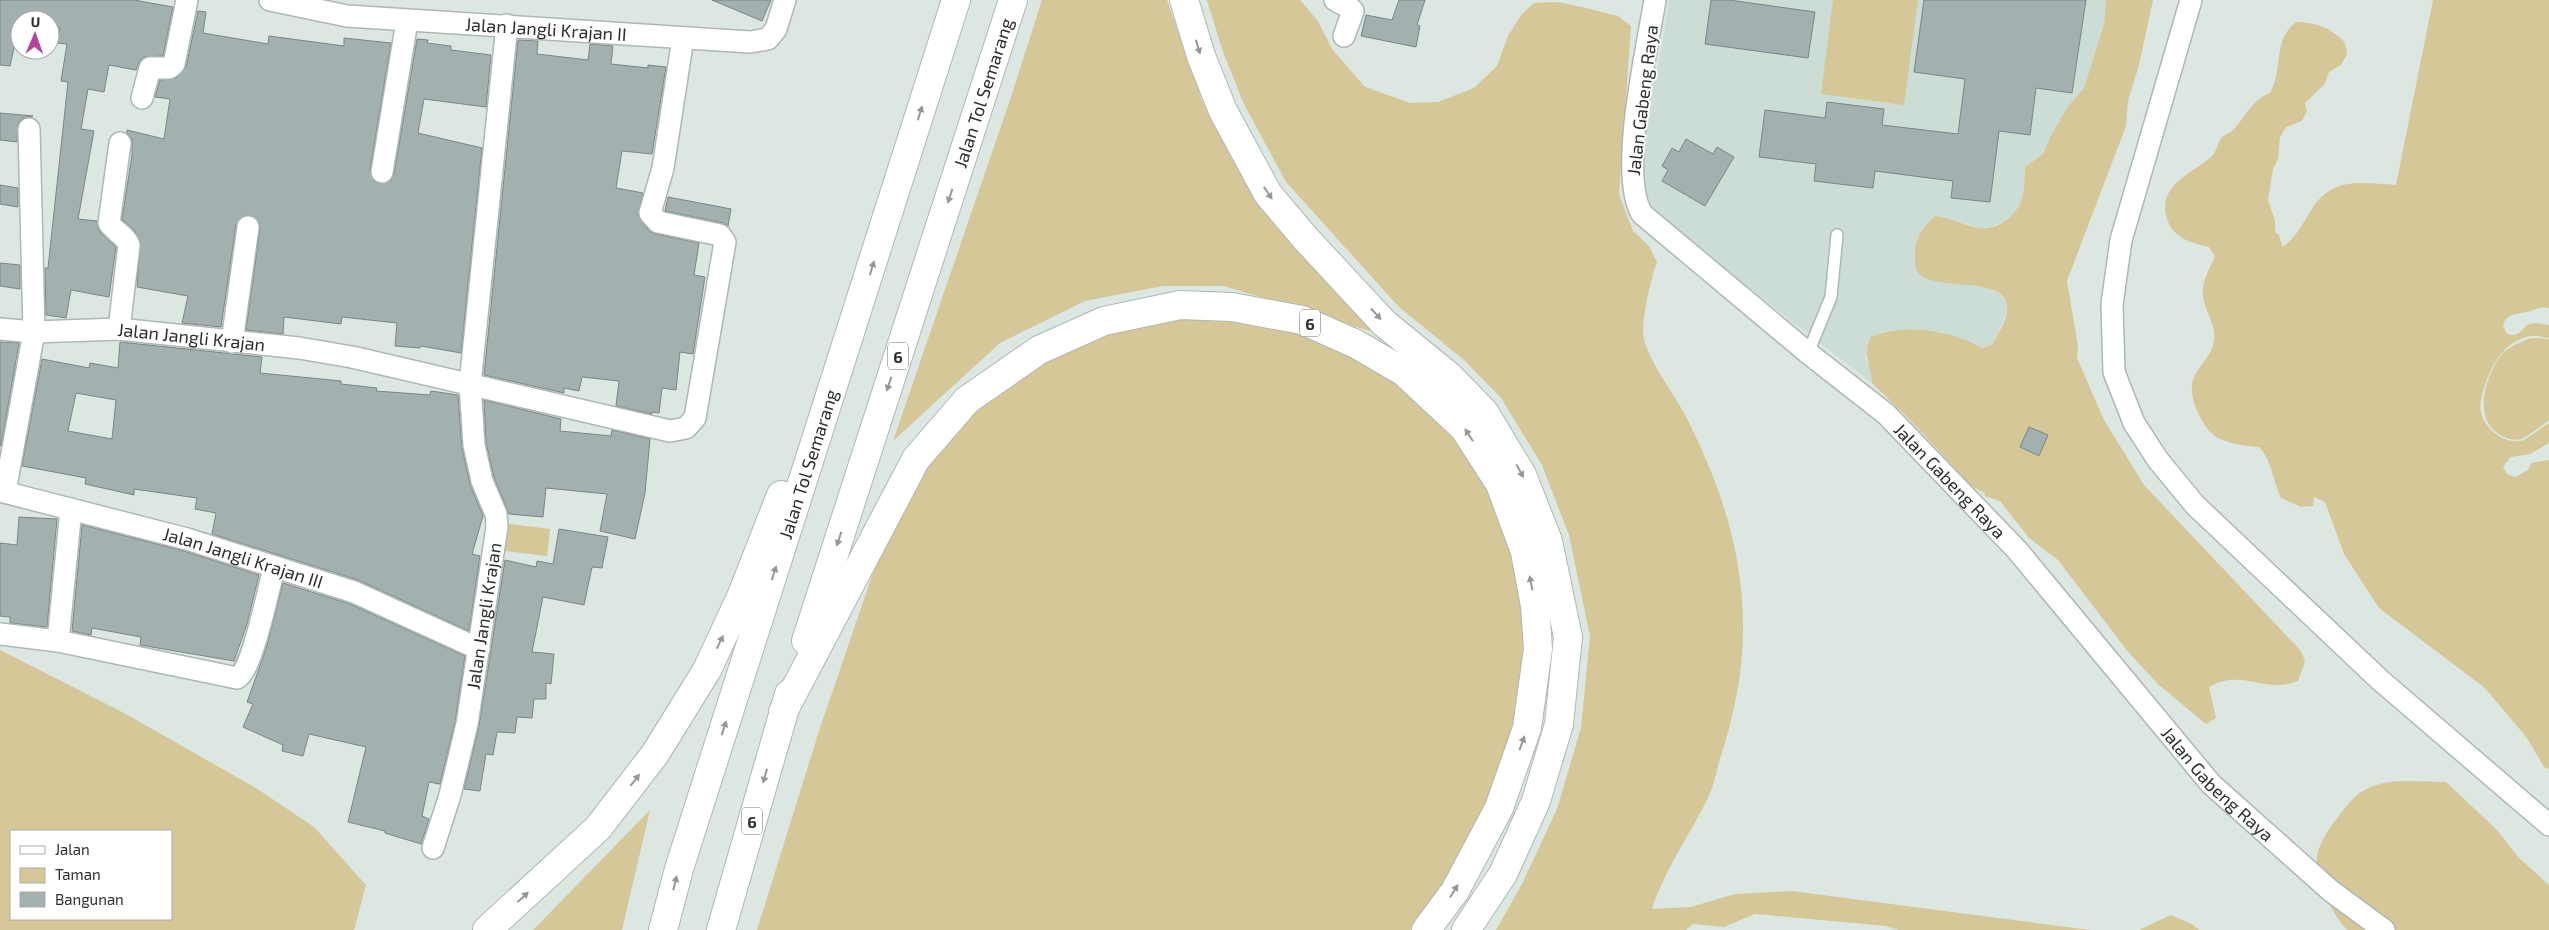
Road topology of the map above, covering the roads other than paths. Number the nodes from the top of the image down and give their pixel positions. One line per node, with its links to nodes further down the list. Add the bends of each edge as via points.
1 (187, 0): 15 (street, via 174,64 169,68 150,68)
2 (270, 0): 10 (street, Jalan Jangli Krajan II)
3 (785, 0): 14 (street, Jalan Jangli Krajan II, via 776,29 768,39 750,42)
4 (956, 0): 21 (highway, Jalan Tol Semarang, one-way to 4)
5 (1013, 0): 34 (highway, Jalan Tol Semarang / 6, one-way to 34)
6 (1184, 0): 41 (highway, one-way to 41, via 1201,56 1223,111 1268,194 1384,323 1449,376 1484,412 1522,475 1548,541 1568,636 1559,724 1536,802 1503,874)
7 (1335, 0): 13 (street, via 1353,12)
8 (1655, 0): 26 (street, Jalan Gabeng Raya, via 1631,162 1638,208)
9 (2191, 0): 35 (street, via 2121,240 2112,304 2114,372 2134,422 2158,460 2195,505 2380,680)
10 (349, 8): 11 (street, Jalan Jangli Krajan II)
11 (408, 20): 12 (street, Jalan Jangli Krajan II); 18 (street)
12 (507, 25): 14 (street, Jalan Jangli Krajan II); 27 (street, Jalan Jangli Krajan)
13 (1344, 36)
14 (683, 38): 27 (street, Jalan Jangli Krajan, via 663,168 650,213 658,222 720,235 725,242 695,418 686,428 670,431)
15 (142, 98)
16 (29, 128): 24 (street)
17 (120, 143): 23 (street, via 109,223 127,239 129,245)
18 (382, 172)
19 (248, 228): 25 (street)
20 (1837, 234): 26 (lane, via 1831,297)
21 (857, 315): 37 (highway, one-way to 21, via 598,828 654,754 707,670 741,597); 38 (highway, Jalan Tol Semarang, one-way to 21, via 678,869)
22 (0, 329): 24 (street, Jalan Jangli Krajan)
23 (119, 329): 24 (street, Jalan Jangli Krajan); 25 (street, Jalan Jangli Krajan)
24 (34, 332): 28 (street)
25 (232, 342): 27 (street, Jalan Jangli Krajan, via 299,348)
26 (1808, 353): 42 (street, Jalan Gabeng Raya, via 1886,414 2017,550 2211,784 2331,891)
27 (470, 384): 33 (street, Jalan Jangli Krajan, via 474,445 482,481 496,514 497,527)
28 (3, 492): 29 (street, Jalan Jangli Krajan III)
29 (71, 509): 30 (street, Jalan Jangli Krajan III, via 187,539); 32 (street)
30 (274, 568): 32 (street, via 255,644 241,677); 33 (street, Jalan Jangli Krajan III, via 354,592)
31 (0, 634): 32 (street)
32 (58, 641)
33 (479, 649): 36 (street, Jalan Jangli Krajan, via 459,761)
34 (783, 712): 39 (highway, Jalan Tol Semarang / 6, one-way to 39); 40 (highway, 6, one-way to 34, via 1455,891 1499,808 1527,728 1538,649 1535,606 1525,552 1500,484 1464,428 1404,372 1356,344 1302,320 1232,307 1180,305 1104,321 1039,350 967,400 916,459)
35 (2549, 826)
36 (432, 848)
37 (487, 930)
38 (663, 930)
39 (720, 930)
40 (1426, 930)
41 (1466, 930)
42 (2384, 930)

